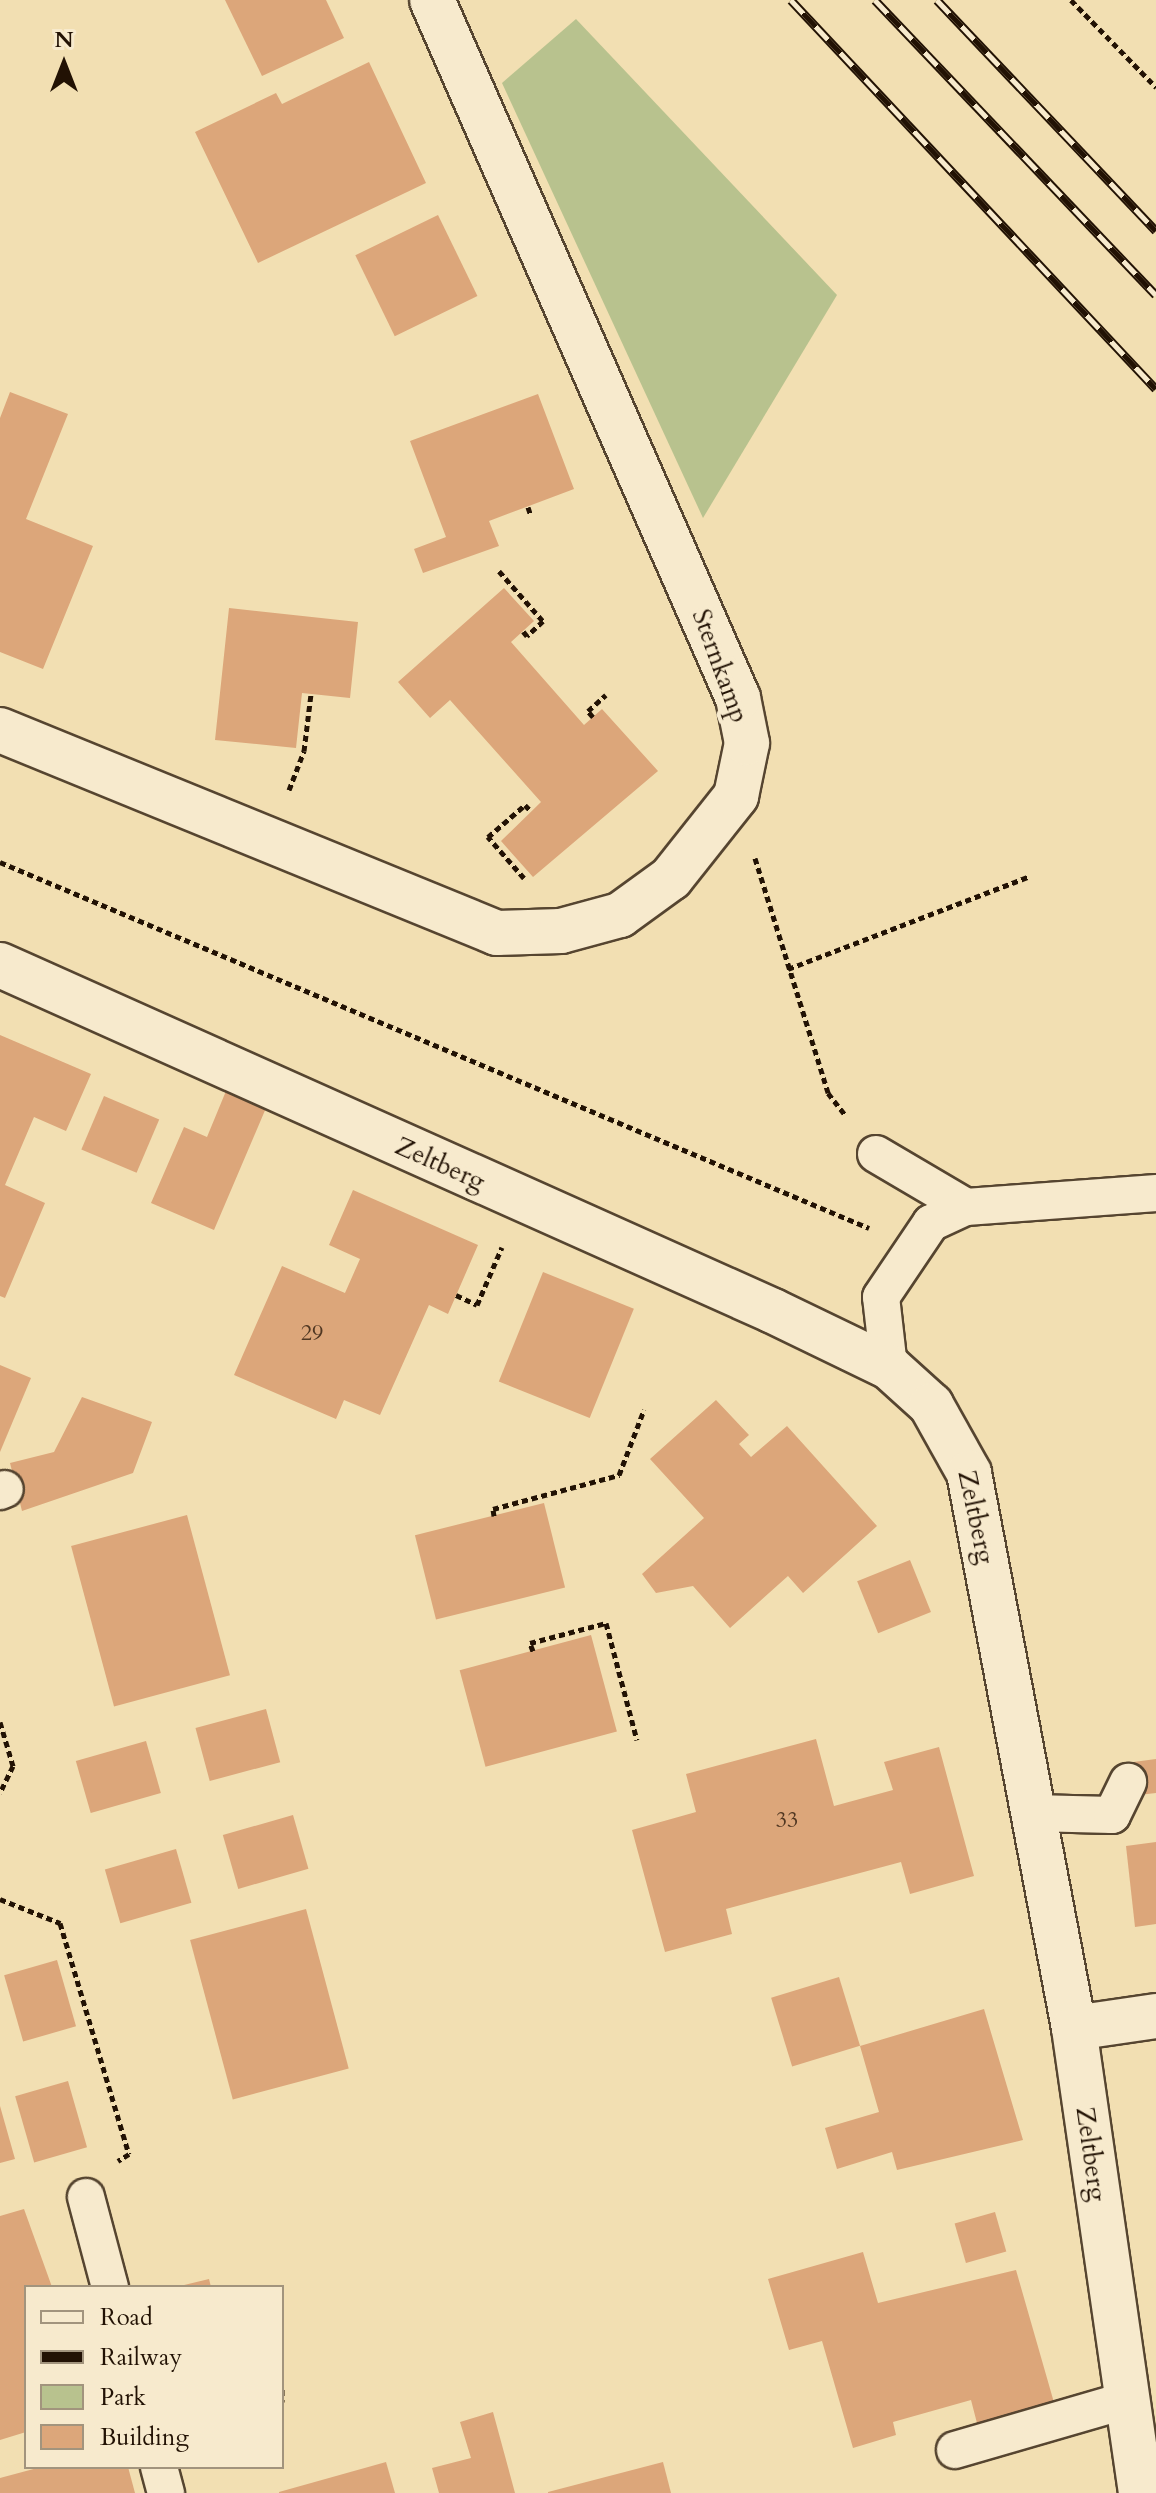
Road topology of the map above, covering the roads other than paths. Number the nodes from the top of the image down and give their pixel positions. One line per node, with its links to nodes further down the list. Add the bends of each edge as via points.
1 (432, 0): 2 (street, Sternkamp, via 738,698 747,743 736,796 671,878 620,915 561,931 497,933)
2 (0, 730)
3 (0, 965): 7 (street, Zeltberg)
4 (876, 1154): 6 (lane)
5 (1156, 1193): 6 (lane)
6 (966, 1207): 7 (lane, via 931,1223 881,1297)
7 (889, 1367): 9 (street, Zeltberg, via 931,1405 955,1439 969,1473)
8 (1128, 1782): 9 (lane, via 1112,1815)
9 (1033, 1813): 11 (street, Zeltberg)
10 (1156, 2016): 11 (street)
11 (1074, 2028): 14 (street, Zeltberg)
12 (86, 2197): 13 (lane)
13 (109, 2285)
14 (1124, 2401): 15 (lane); 17 (street, Zeltberg)
15 (955, 2450)
16 (160, 2469): 18 (lane)
17 (1131, 2490)
18 (166, 2493)

